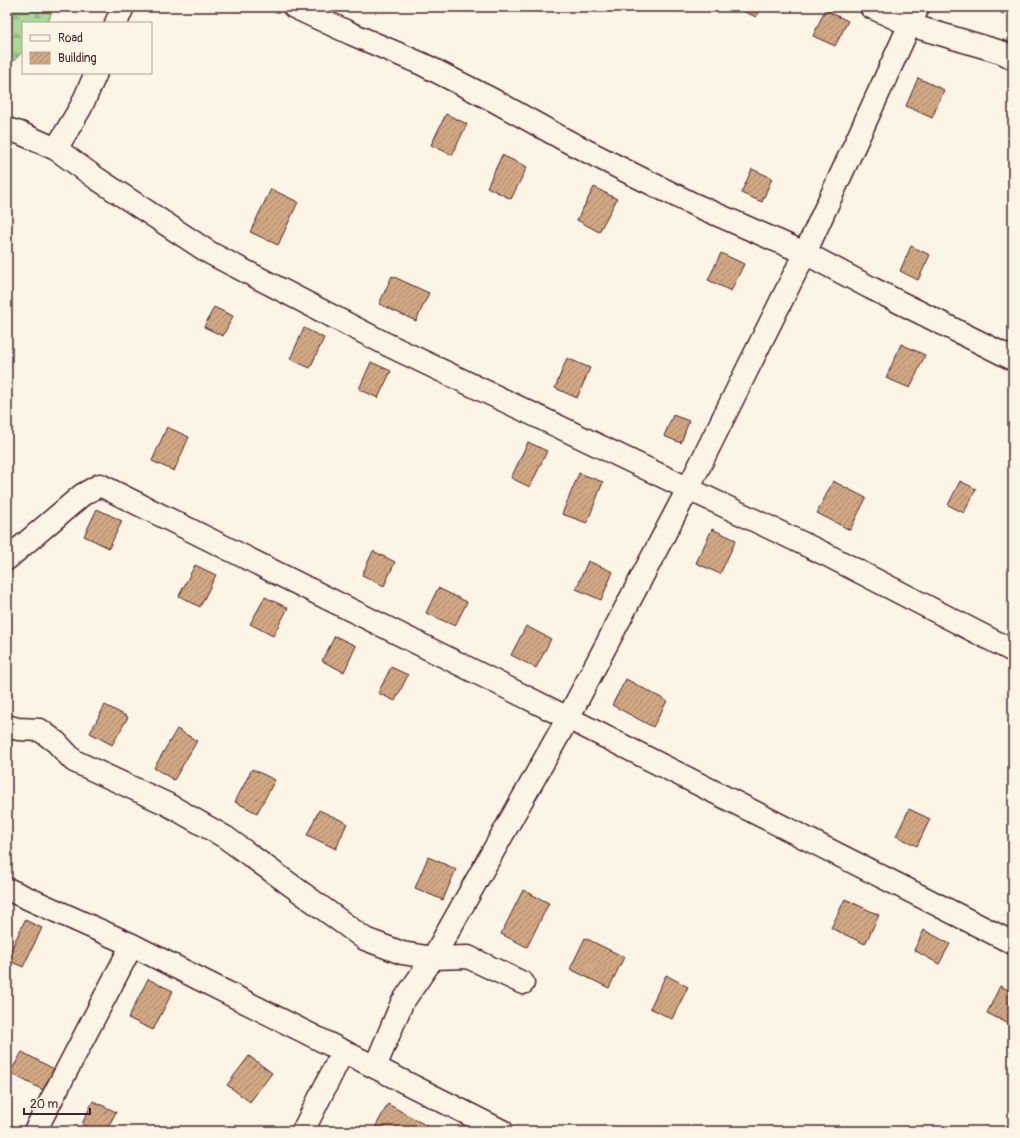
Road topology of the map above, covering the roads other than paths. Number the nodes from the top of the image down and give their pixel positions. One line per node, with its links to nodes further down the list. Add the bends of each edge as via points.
1 (123, 7): 5 (street)
2 (294, 7): 10 (street, via 437,71 567,141 687,201)
3 (871, 7): 4 (street)
4 (914, 16): 6 (street); 10 (street)
5 (116, 22)
6 (1013, 58)
7 (96, 74): 9 (street, via 82,107)
8 (7, 129): 9 (street, via 20,132)
9 (56, 149): 12 (street, via 210,253 386,344)
10 (805, 253): 11 (street); 12 (street)
11 (1013, 358)
12 (688, 489): 14 (street, via 827,555); 15 (street)
13 (7, 559): 15 (street, via 82,495 100,485)
14 (1013, 651)
15 (568, 718): 18 (street); 20 (street)
16 (7, 726): 20 (street, via 40,730 56,742 74,762 167,804 225,837 365,939 402,953)
17 (7, 889): 19 (street)
18 (1013, 943)
19 (132, 945): 22 (street); 24 (street)
20 (433, 958): 21 (street, via 468,957); 23 (street, via 402,1003)
21 (523, 983)
22 (344, 1051): 23 (street); 25 (street)
23 (375, 1067): 26 (street)
24 (35, 1131)
25 (303, 1131)
26 (502, 1131)

